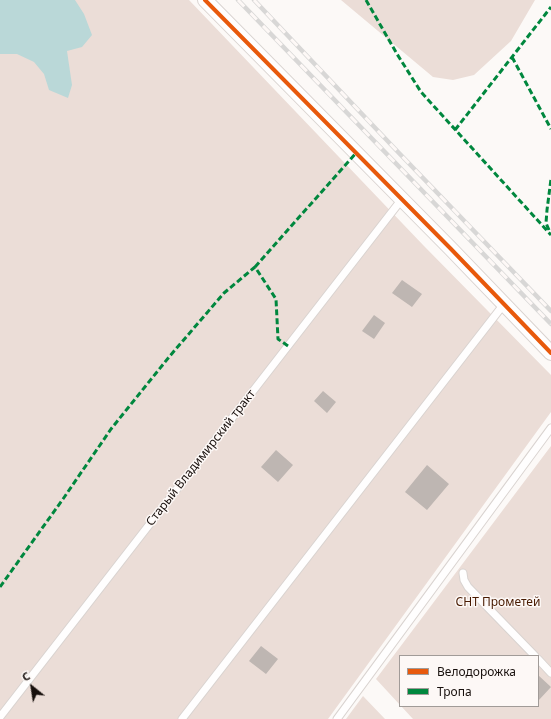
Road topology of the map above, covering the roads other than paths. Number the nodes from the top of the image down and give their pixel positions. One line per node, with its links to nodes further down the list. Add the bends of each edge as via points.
1 (205, 0): 2 (street)
2 (402, 199): 3 (street); 10 (lane, Старый Владимирский тракт)
3 (504, 304): 4 (street); 11 (lane)
4 (551, 353)
5 (551, 428): 12 (lane)
6 (463, 573): 7 (lane, via 468,587)
7 (534, 655)
8 (539, 660): 9 (lane)
9 (551, 673)
10 (0, 717)
11 (182, 719)
12 (337, 719)

